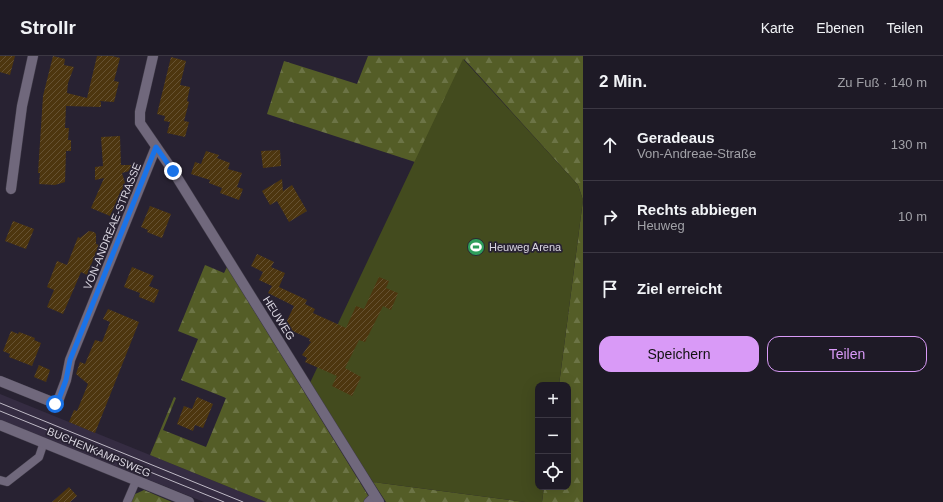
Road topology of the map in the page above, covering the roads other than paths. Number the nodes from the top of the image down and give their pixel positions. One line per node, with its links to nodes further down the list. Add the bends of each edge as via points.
1 (33, 56): 4 (street, via 22,106)
2 (153, 56): 3 (street, via 140,112 140,123)
3 (156, 147): 5 (street, VON-ANDREAE-STRASSE, via 70,360 57,404); 10 (street, HEUWEG)
4 (11, 189)
5 (0, 381)
6 (0, 425): 7 (street, BUCHENKAMPSWEG)
7 (44, 442): 8 (lane, via 39,456 8,482); 9 (street, BUCHENKAMPSWEG)
8 (0, 480)
9 (136, 481): 11 (lane); 12 (street, BUCHENKAMPSWEG)
10 (374, 500)
11 (127, 502)
12 (189, 502)

